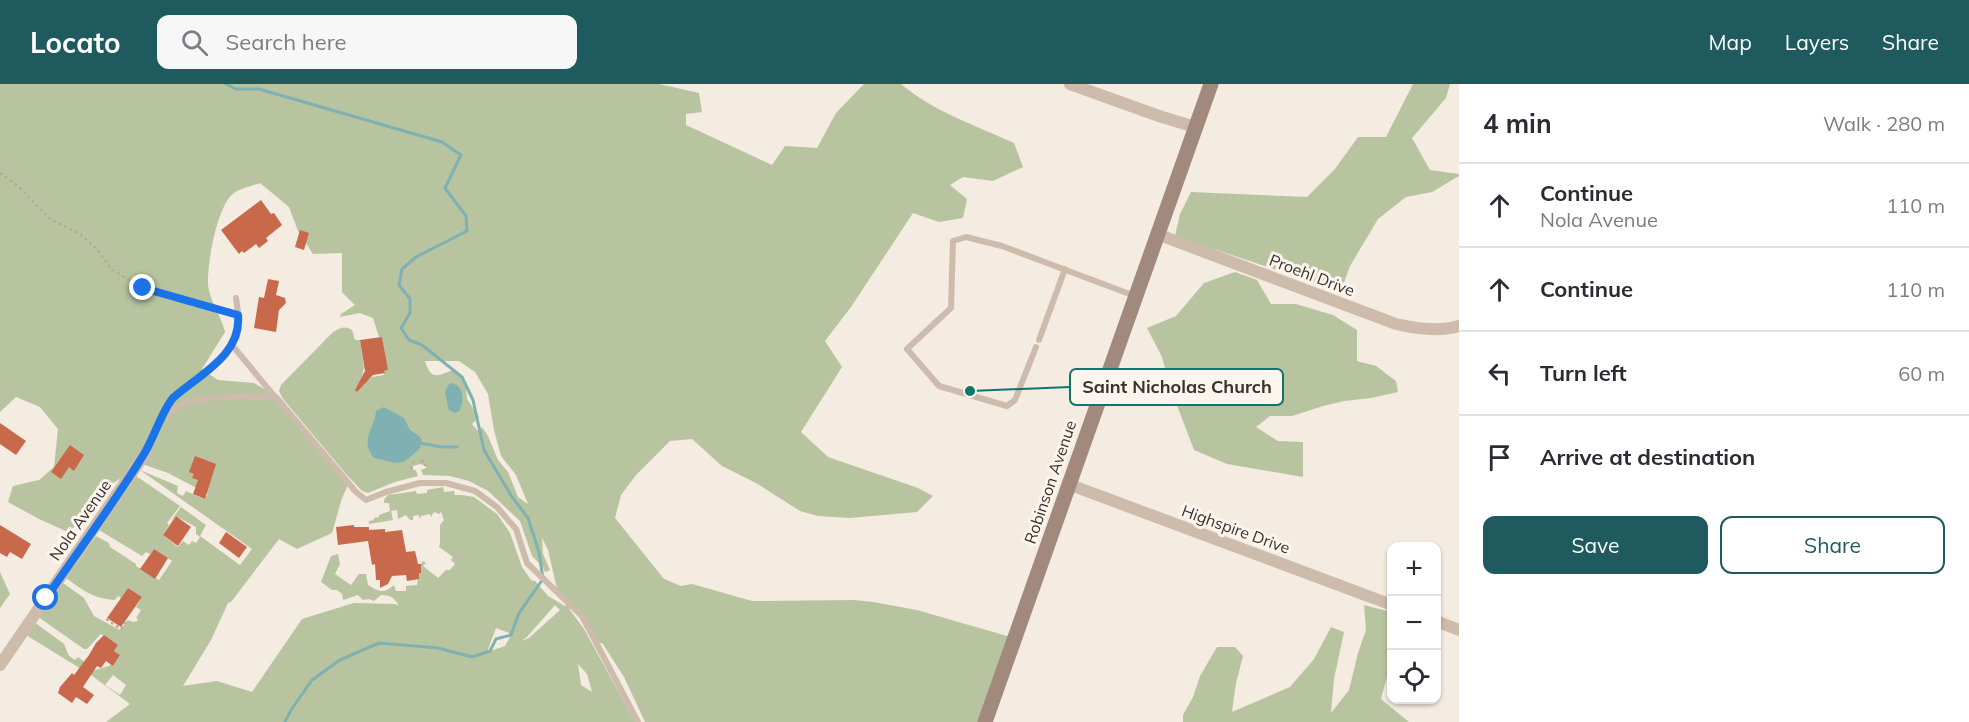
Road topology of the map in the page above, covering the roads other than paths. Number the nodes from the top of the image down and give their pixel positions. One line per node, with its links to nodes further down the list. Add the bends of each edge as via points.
1 (1070, 84): 3 (street)
2 (1211, 84): 3 (main road, Robinson Avenue)
3 (1196, 127): 4 (main road, Robinson Avenue)
4 (1157, 234): 6 (main road, Robinson Avenue); 8 (street, Proehl Drive, via 1396,324 1427,329)
5 (1065, 269): 5 (lane, via 1002,246 966,237 953,241 951,308 907,349 939,386 1007,406 1016,400); 6 (lane)
6 (1135, 296): 13 (main road, Robinson Avenue)
7 (236, 298): 9 (lane, via 237,336)
8 (1459, 326)
9 (232, 345): 10 (lane); 11 (lane, via 211,369 173,398)
10 (275, 398): 11 (lane, via 199,399); 18 (lane, via 366,500 420,483 446,483 475,491 497,507 516,529 527,562 582,616)
11 (163, 418): 12 (lane)
12 (146, 452): 17 (street, Nola Avenue)
13 (1068, 484): 14 (street, Highspire Drive); 19 (main road, Robinson Avenue)
14 (1387, 603)
15 (1441, 623): 16 (street)
16 (1459, 630)
17 (0, 665)
18 (638, 722)
19 (985, 722)

